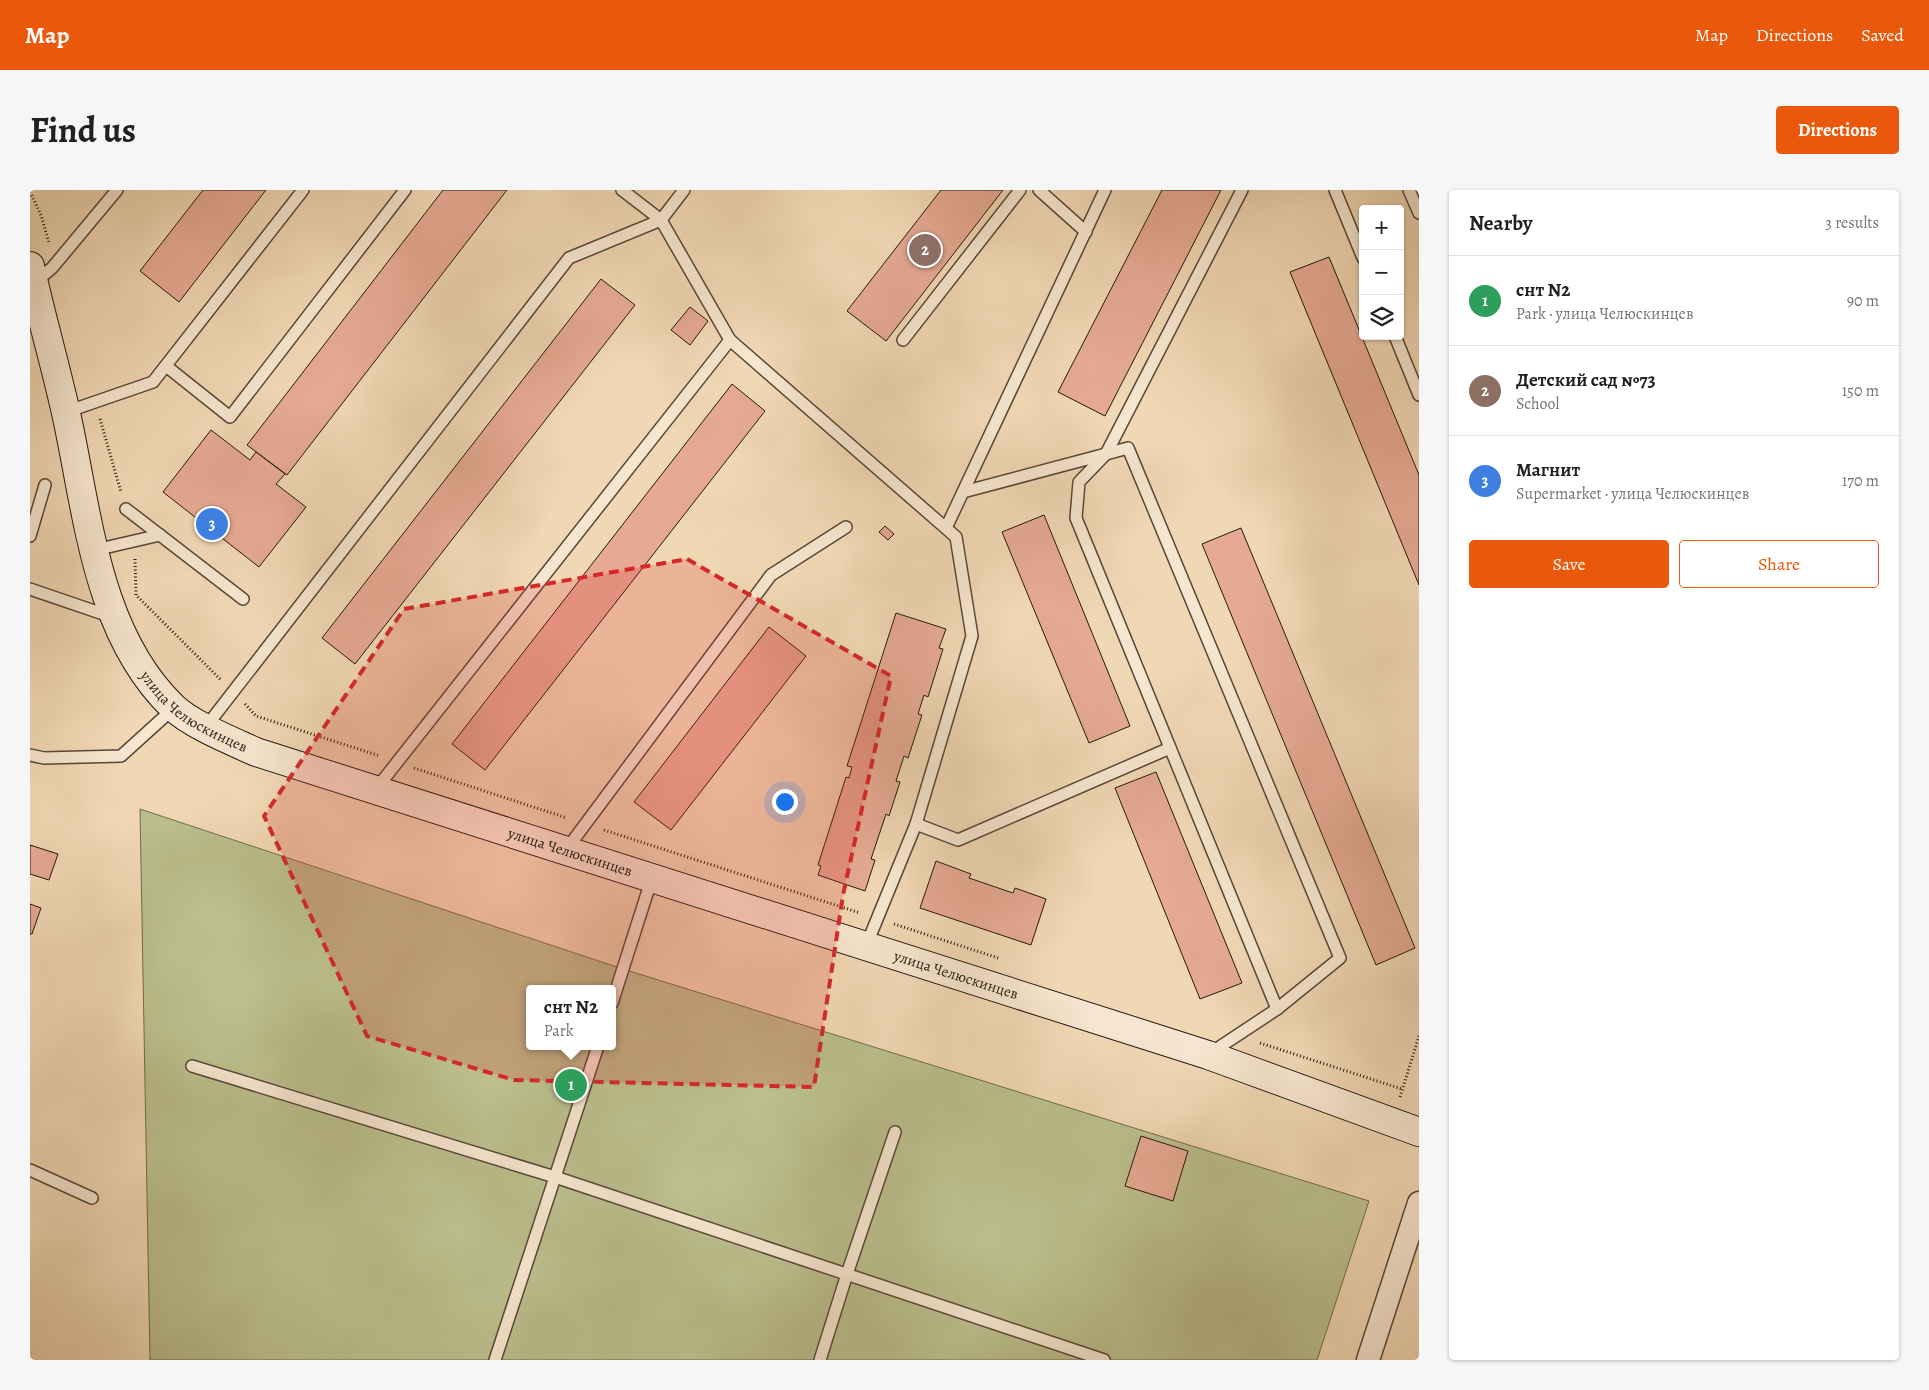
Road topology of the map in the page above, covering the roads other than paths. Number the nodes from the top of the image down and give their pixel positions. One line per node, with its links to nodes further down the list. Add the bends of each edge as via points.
1 (117, 190): 16 (lane)
2 (303, 190): 20 (lane)
3 (405, 190): 20 (lane, via 230,417)
4 (622, 190): 13 (lane)
5 (684, 190): 13 (lane)
6 (1020, 190): 18 (lane)
7 (1039, 190): 14 (lane)
8 (1105, 190): 14 (lane)
9 (1242, 190): 23 (lane)
10 (1335, 190): 15 (lane)
11 (1409, 190): 12 (lane)
12 (1419, 213)
13 (661, 220): 17 (lane); 36 (lane, via 569,258)
14 (1086, 232): 25 (lane)
15 (1360, 250)
16 (39, 273): 22 (street, улица Челюскинцев)
17 (730, 340): 28 (lane); 39 (lane)
18 (903, 340)
19 (1397, 340): 21 (lane)
20 (166, 366): 22 (lane, via 153,382)
21 (1419, 395)
22 (66, 412): 31 (street, улица Челюскинцев)
23 (1106, 454): 25 (lane); 37 (lane, via 1079,482 1076,518); 45 (lane, via 1128,448 1340,958)
24 (45, 485): 30 (lane)
25 (963, 492): 28 (lane)
26 (126, 509): 29 (lane)
27 (846, 527): 41 (lane, via 771,575)
28 (946, 528): 40 (lane, via 956,537 972,636)
29 (160, 535): 31 (lane); 33 (lane)
30 (30, 536)
31 (95, 550): 34 (street, улица Челюскинцев)
32 (30, 589): 34 (lane)
33 (243, 599)
34 (114, 618): 35 (street, улица Челюскинцев, via 137,664)
35 (174, 708): 36 (street, улица Челюскинцев); 38 (lane, via 121,756 44,758)
36 (205, 728): 39 (street, улица Челюскинцев, via 256,752)
37 (1170, 748): 40 (lane, via 958,840); 45 (lane)
38 (30, 755)
39 (375, 790): 41 (street, улица Челюскинцев)
40 (916, 824): 43 (lane)
41 (565, 851): 42 (street, улица Челюскинцев)
42 (652, 878): 43 (street, улица Челюскинцев); 44 (lane)
43 (866, 947): 47 (street, улица Челюскинцев)
44 (616, 990)
45 (1277, 1009): 47 (lane)
46 (597, 1050): 52 (lane)
47 (1208, 1055): 50 (street, улица Челюскинцев)
48 (192, 1066): 52 (lane)
49 (896, 1132): 55 (lane)
50 (1419, 1132)
51 (30, 1170): 53 (lane)
52 (555, 1177): 55 (lane); 56 (lane)
53 (92, 1198)
54 (1419, 1202): 59 (street)
55 (847, 1274): 57 (lane); 58 (lane)
56 (495, 1360)
57 (820, 1360)
58 (1104, 1360)
59 (1368, 1360)

